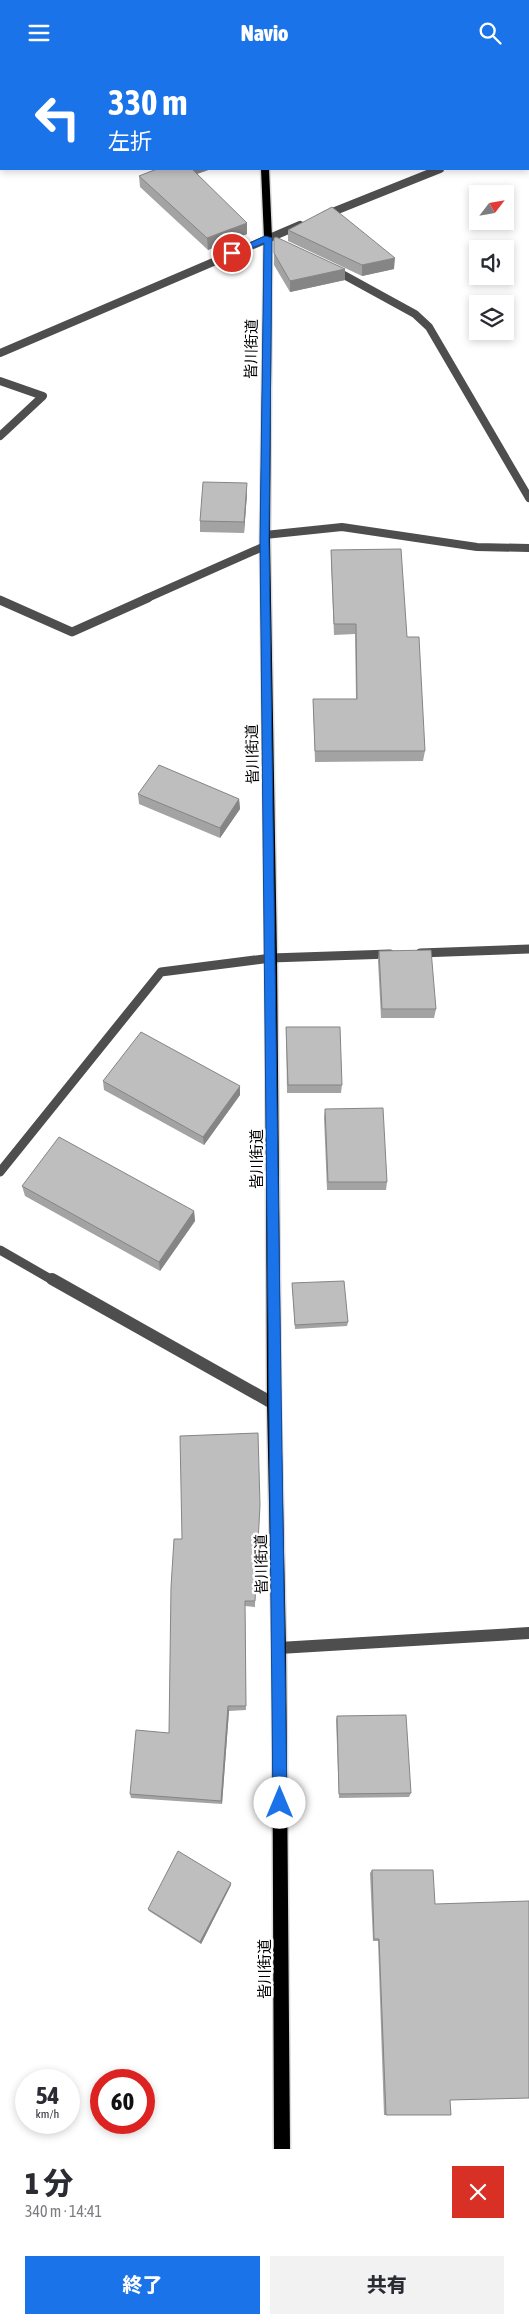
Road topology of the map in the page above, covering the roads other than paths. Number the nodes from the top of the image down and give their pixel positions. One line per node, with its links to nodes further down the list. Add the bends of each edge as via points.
1 (265, 170): 5 (main road, 皆川街道)
2 (438, 170): 3 (street)
3 (314, 220)
4 (304, 223): 5 (street)
5 (273, 240): 7 (street); 11 (main road, 皆川街道)
6 (328, 266): 10 (street, via 416,314 429,327)
7 (0, 353)
8 (0, 381): 9 (street, via 43,396)
9 (0, 437)
10 (529, 498)
11 (265, 541): 12 (street, via 342,527 477,547); 13 (street, via 72,632); 15 (main road, 皆川街道)
12 (529, 548)
13 (0, 601)
14 (529, 949): 15 (street)
15 (271, 958): 16 (street, via 161,972); 18 (main road, 皆川街道)
16 (0, 1172)
17 (0, 1250): 18 (street)
18 (274, 1404): 20 (main road, 皆川街道)
19 (529, 1633): 20 (street)
20 (279, 1649): 21 (main road, 皆川街道)
21 (282, 2149)

